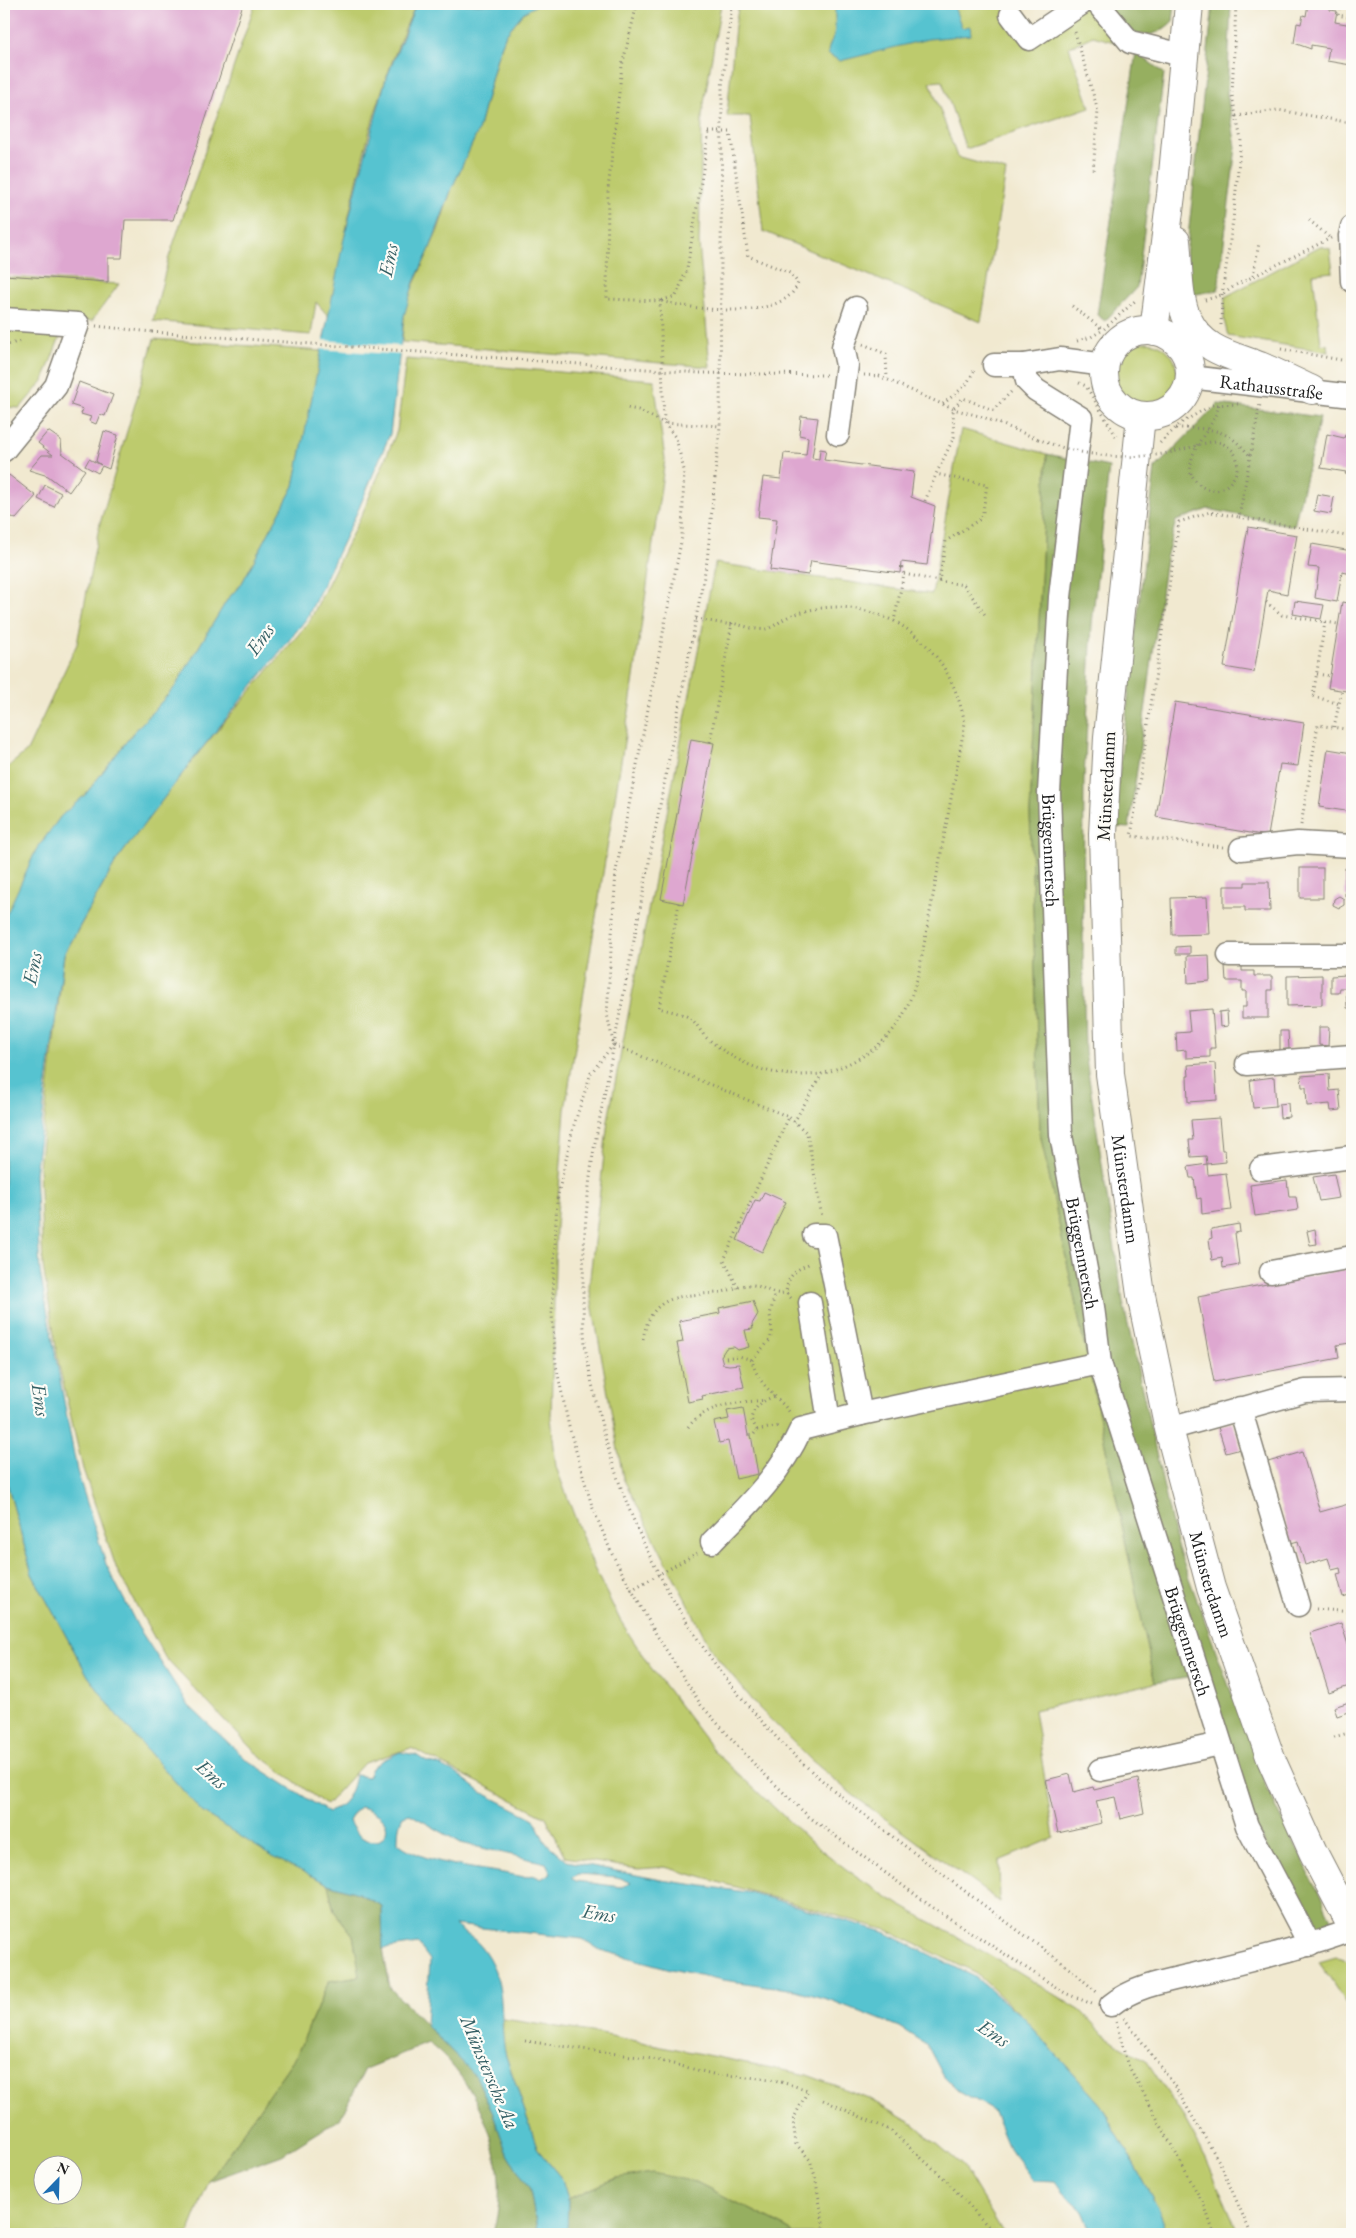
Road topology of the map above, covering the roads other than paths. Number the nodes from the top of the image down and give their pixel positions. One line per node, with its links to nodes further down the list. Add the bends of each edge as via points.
1 (1098, 4): 5 (street, via 1130,42)
2 (1189, 4): 5 (main road)
3 (1077, 6): 4 (street, via 1030,39)
4 (1011, 15)
5 (1186, 56): 6 (main road)
6 (1171, 195): 11 (main road); 16 (main road, via 1183,303 1188,320 1200,339 1223,354 1260,366)
7 (1344, 234): 8 (street)
8 (1352, 281)
9 (856, 308): 19 (street, via 843,347 847,365)
10 (4, 319): 20 (street, via 78,324 56,386)
11 (1154, 331): 13 (main road, via 1141,330 1123,338 1109,352); 15 (main road, via 1177,342 1185,352 1190,364)
12 (994, 365): 14 (street)
13 (1105, 365): 14 (street, via 1060,359); 18 (main road, via 1108,393 1129,413)
14 (1025, 373): 33 (street, Brüggenmersch, via 1036,390 1081,418 1060,597 1049,793 1061,1135 1093,1307)
15 (1190, 377): 16 (street, Rathausstraße); 18 (main road, via 1180,402 1170,410 1157,416)
16 (1312, 390): 17 (street, Rathausstraße)
17 (1352, 396)
18 (1141, 416): 38 (main road, Münsterdamm, via 1108,737 1103,834 1106,958 1110,1074 1141,1295)
19 (838, 434)
20 (4, 450)
21 (1352, 846): 22 (street, via 1298,843)
22 (1241, 849)
23 (1228, 954): 24 (street)
24 (1352, 955)
25 (1352, 1056): 26 (street)
26 (1247, 1064)
27 (1352, 1157): 28 (street)
28 (1261, 1169)
29 (823, 1241): 36 (street)
30 (1352, 1257): 31 (street)
31 (1271, 1272)
32 (803, 1301): 37 (street)
33 (1100, 1363): 36 (street); 41 (street, Brüggenmersch)
34 (1352, 1390): 35 (street, via 1305,1391)
35 (1240, 1408): 38 (street); 40 (street)
36 (862, 1414): 37 (street)
37 (829, 1421): 39 (street, via 800,1426 792,1448 769,1485)
38 (1169, 1429): 43 (main road, Münsterdamm, via 1230,1648 1271,1759)
39 (712, 1542)
40 (1298, 1605)
41 (1220, 1744): 42 (street); 44 (street, Brüggenmersch, via 1247,1826)
42 (1100, 1770)
43 (1352, 1929): 44 (street)
44 (1310, 1946): 45 (street, via 1148,1987 1119,1998)
45 (1112, 2005)

